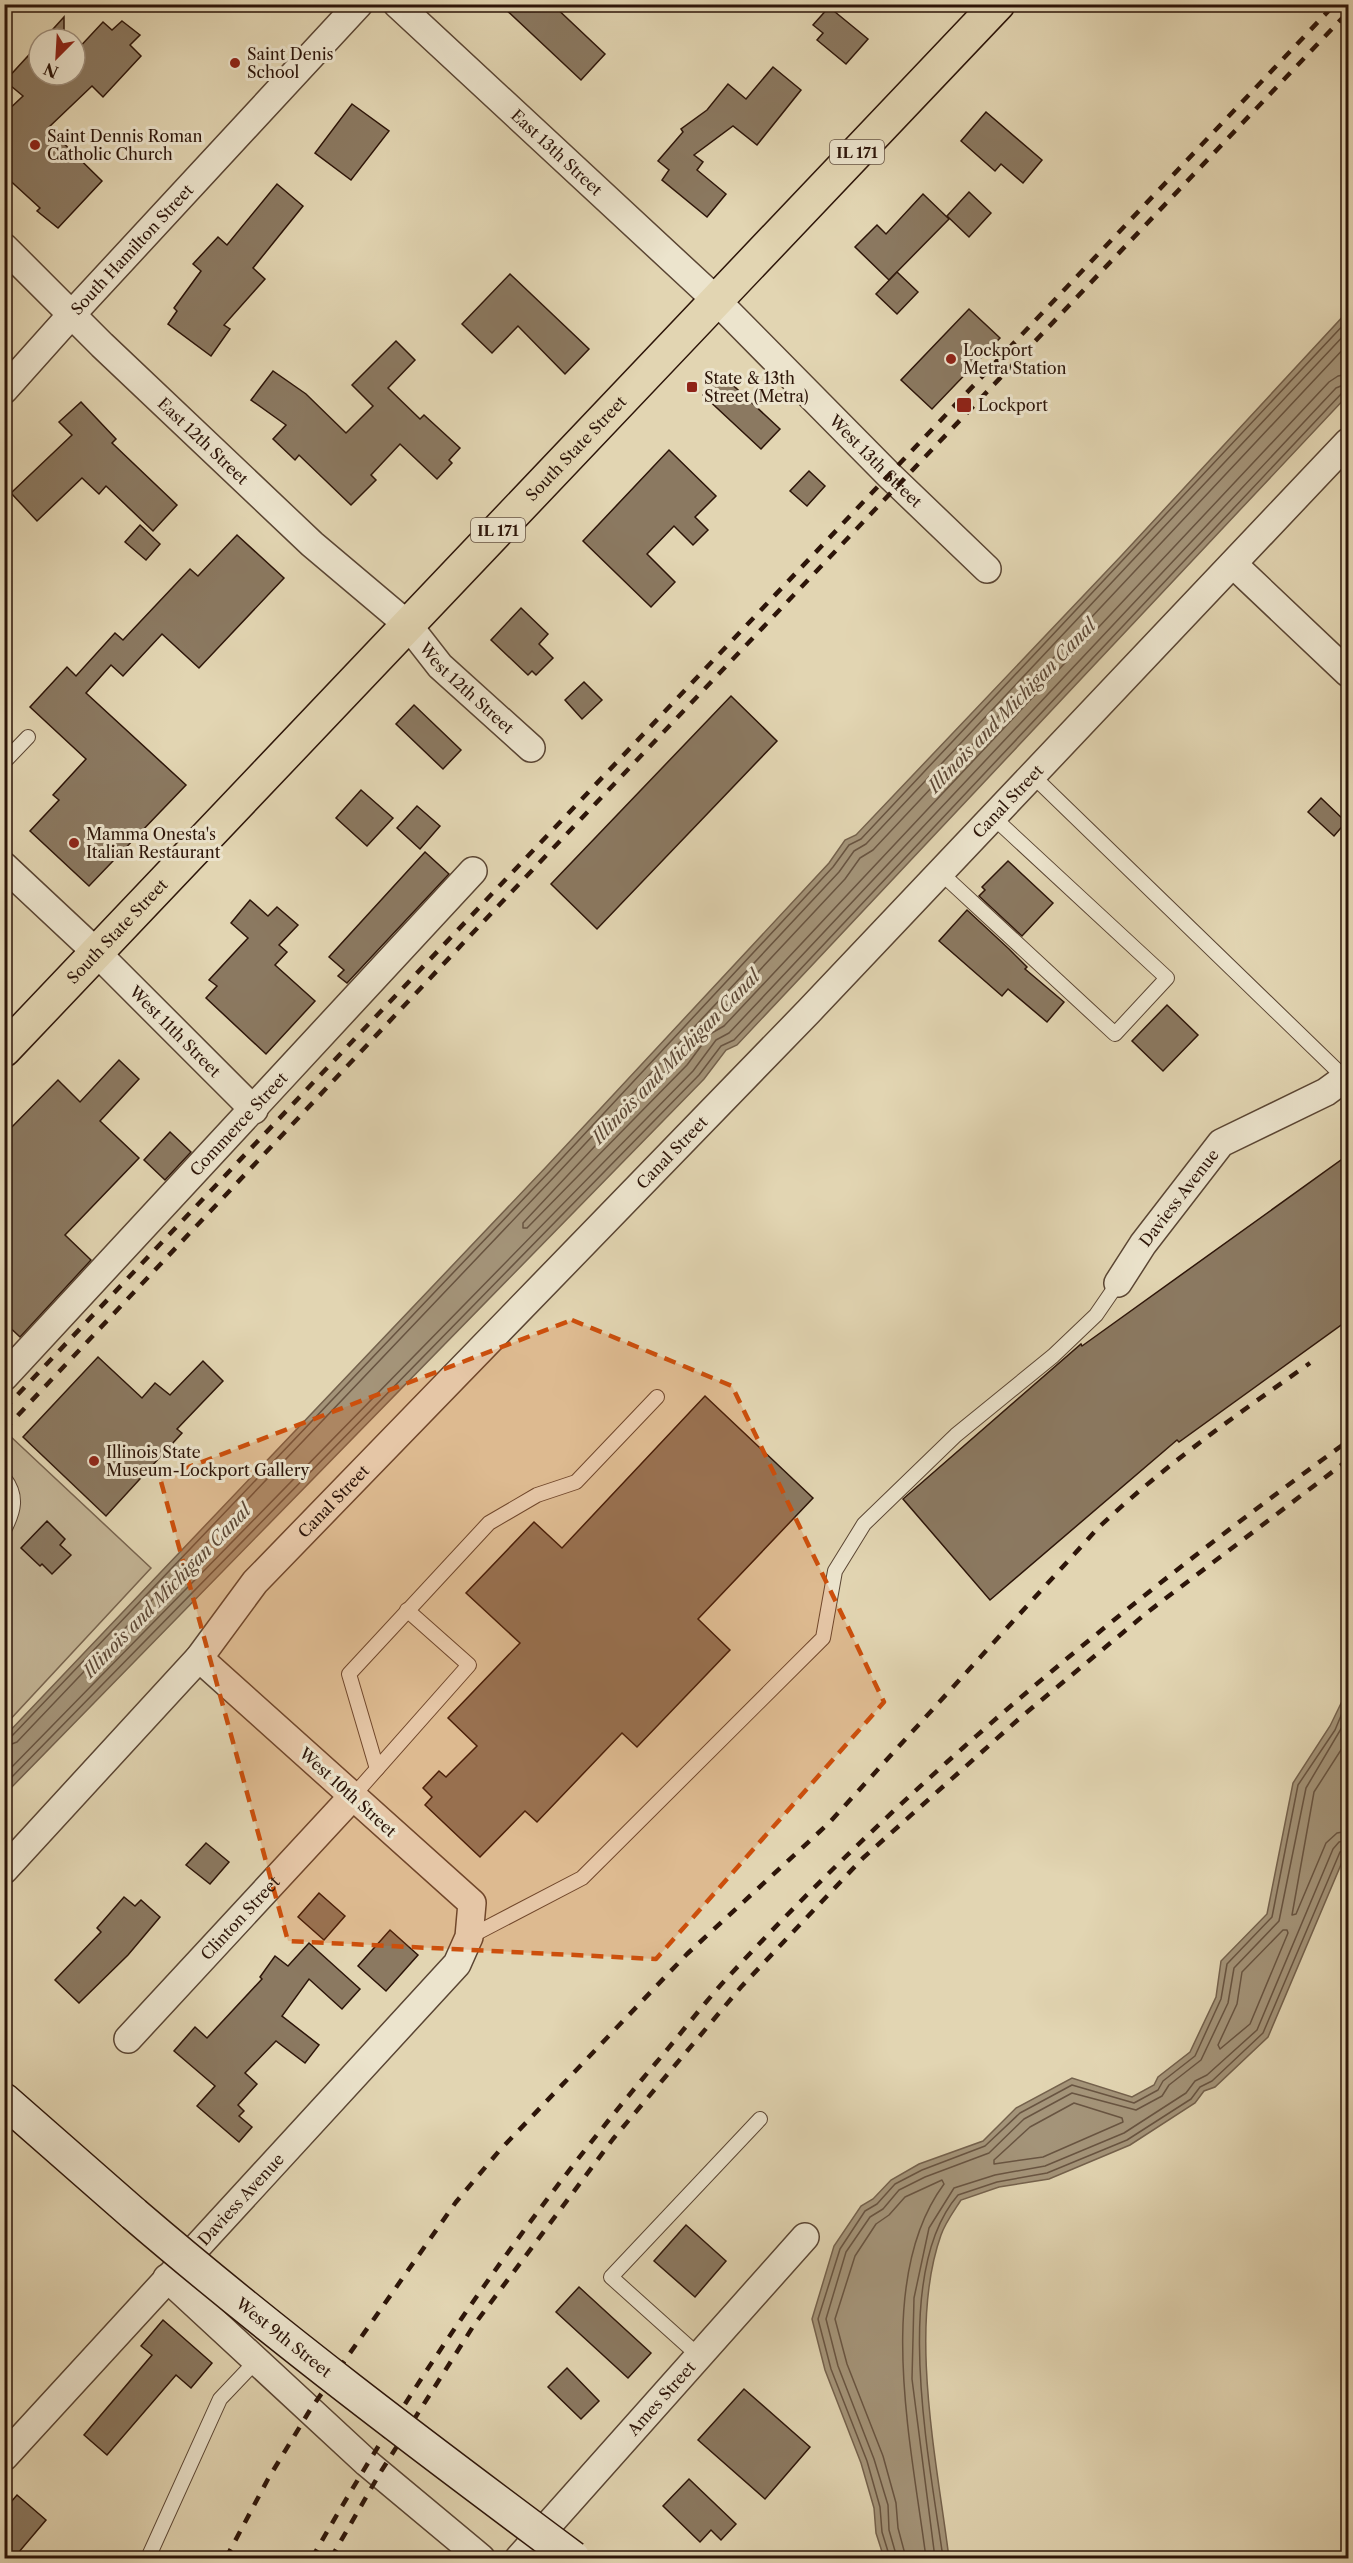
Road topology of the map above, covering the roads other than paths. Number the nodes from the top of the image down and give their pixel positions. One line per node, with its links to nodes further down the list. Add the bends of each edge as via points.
1 (359, 4): 6 (street, South Hamilton Street)
2 (397, 4): 5 (street, East 13th Street)
3 (998, 4): 5 (main road, South State Street / IL 171)
4 (4, 247): 6 (street, East 12th Street)
5 (716, 300): 10 (street, West 13th Street); 11 (main road, South State Street / IL 171)
6 (72, 314): 7 (street, South Hamilton Street); 11 (street, East 12th Street, via 312,544)
7 (4, 390)
8 (1348, 442): 9 (street, Canal Street)
9 (1233, 564): 12 (street); 16 (street, Canal Street)
10 (987, 569)
11 (408, 625): 14 (street, West 12th Street, via 440,666); 21 (main road, South State Street / IL 171)
12 (1348, 673)
13 (27, 736): 15 (lane)
14 (531, 748)
15 (4, 762)
16 (1033, 776): 17 (street, Canal Street); 23 (lane)
17 (993, 817): 20 (street, Canal Street); 20 (lane, via 1167,978 1115,1034)
18 (4, 866): 21 (street, West 11th Street)
19 (473, 871): 24 (street, Commerce Street)
20 (941, 873): 31 (street, Canal Street, via 255,1582)
21 (97, 953): 22 (main road, South State Street / IL 171); 24 (street, West 11th Street)
22 (4, 1050)
23 (1348, 1079): 25 (street, Daviess Avenue, via 1221,1143)
24 (254, 1110): 26 (street, Commerce Street)
25 (1118, 1283): 35 (lane, via 1096,1315 1053,1356 956,1435 864,1524 835,1571 823,1638 582,1878)
26 (6, 1373)
27 (657, 1397): 30 (lane, via 576,1482 537,1495 489,1523)
28 (4, 1478): 29 (lane, via 14,1498 13,1513)
29 (4, 1530)
30 (407, 1610): 32 (lane, via 349,1674); 32 (lane, via 469,1665)
31 (199, 1658): 33 (street, West 10th Street); 34 (street, Canal Street)
32 (377, 1769): 33 (lane)
33 (353, 1796): 35 (street, West 10th Street, via 472,1903); 36 (street, Clinton Street)
34 (4, 1870)
35 (469, 1937): 40 (street, Daviess Avenue, via 457,1964)
36 (128, 2039)
37 (4, 2100): 47 (main road, West 9th Street, bridge, via 232,2298)
38 (760, 2119): 41 (lane, via 611,2277)
39 (805, 2238): 41 (street, Ames Street)
40 (167, 2278): 42 (street, West 9th Street); 43 (street, Daviess Avenue)
41 (699, 2356): 46 (street, Ames Street)
42 (256, 2360): 44 (lane, via 220,2399); 45 (street, West 9th Street, via 367,2463)
43 (4, 2457)
44 (148, 2559)
45 (482, 2559)
46 (519, 2559)
47 (573, 2559)

